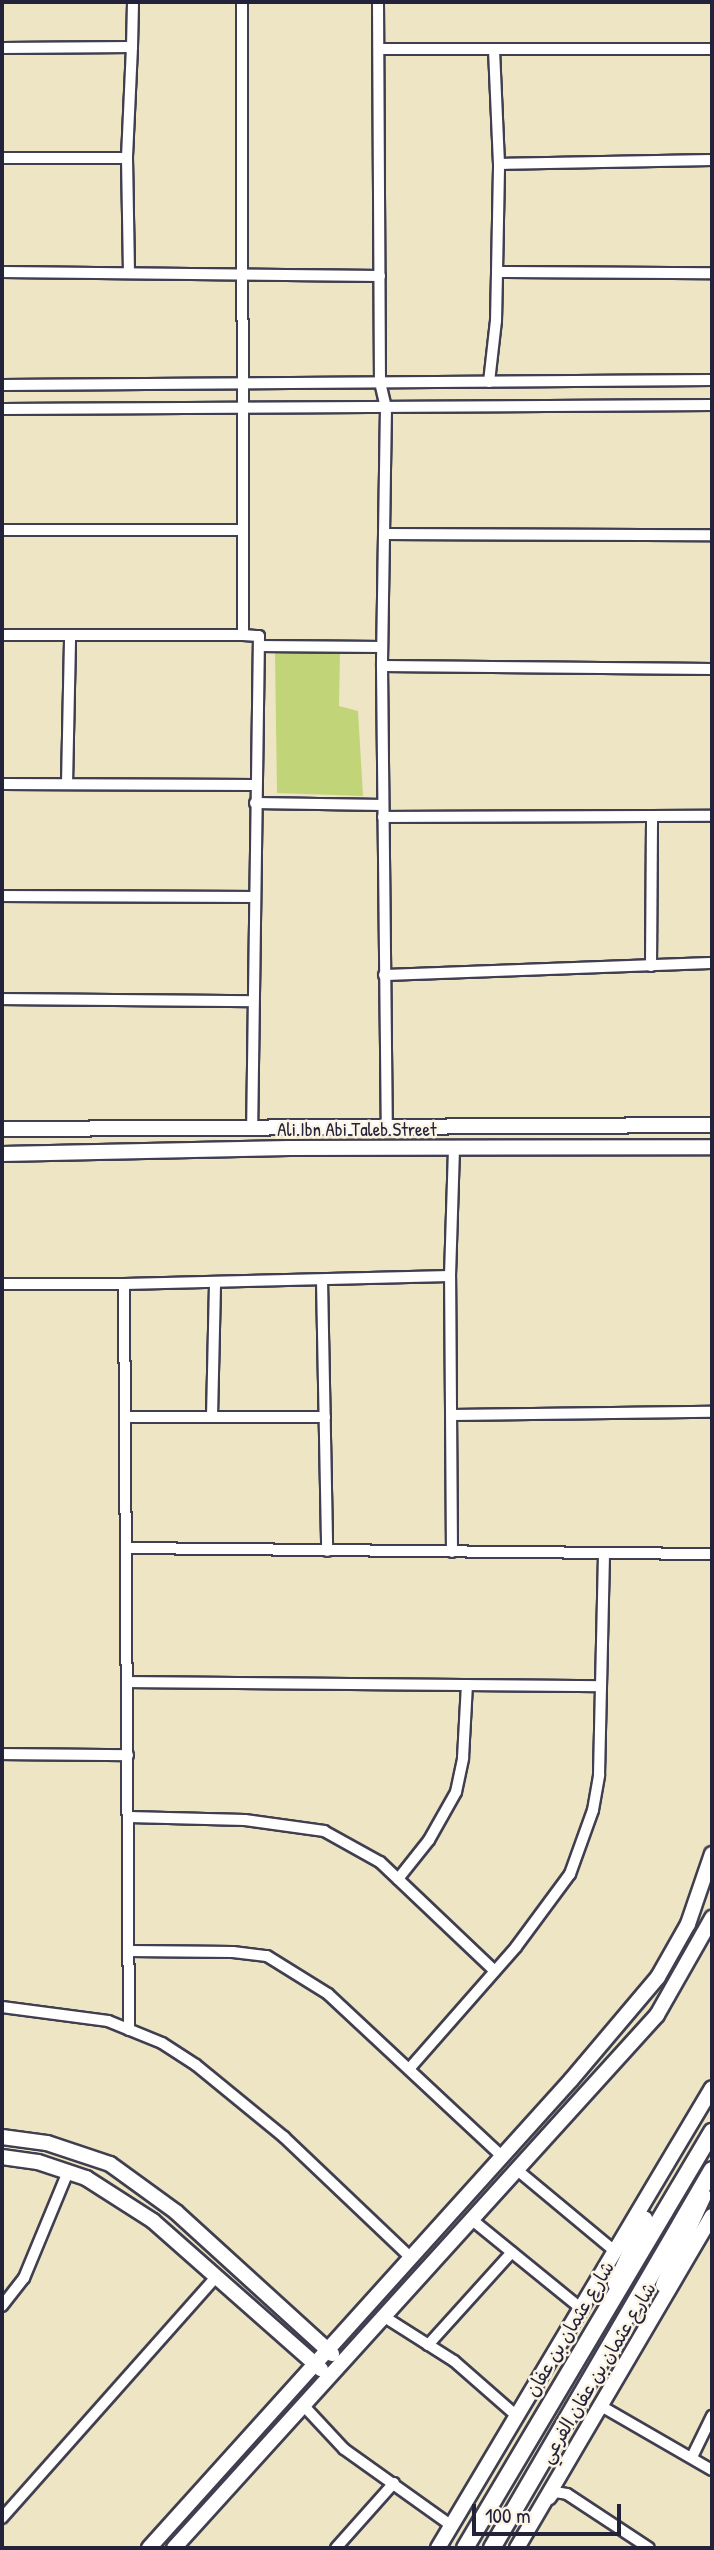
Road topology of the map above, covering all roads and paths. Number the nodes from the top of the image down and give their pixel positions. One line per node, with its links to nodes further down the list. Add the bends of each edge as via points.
1 (133, 2): 4 (street)
2 (242, 2): 17 (street)
3 (378, 2): 6 (street)
4 (132, 47): 5 (street); 10 (street)
5 (2, 48)
6 (379, 49): 8 (street); 18 (street)
7 (712, 49): 8 (street)
8 (495, 50): 12 (street)
9 (2, 158): 10 (street)
10 (127, 158): 15 (street)
11 (712, 160): 12 (street)
12 (499, 164): 14 (street)
13 (2, 272): 15 (street)
14 (497, 272): 16 (street); 20 (street)
15 (129, 273): 17 (street)
16 (712, 273)
17 (242, 274): 18 (street); 22 (street)
18 (380, 276): 21 (street)
19 (712, 380): 20 (street)
20 (489, 382): 21 (street)
21 (380, 383): 22 (street); 26 (street)
22 (243, 384): 23 (street); 25 (street)
23 (2, 385)
24 (712, 405): 26 (street)
25 (243, 407): 26 (street); 27 (street); 29 (street)
26 (386, 407): 30 (street)
27 (2, 409)
28 (2, 530): 29 (street)
29 (242, 530): 34 (street)
30 (384, 534): 31 (street); 36 (street)
31 (712, 535)
32 (2, 635): 33 (street)
33 (70, 635): 34 (street); 40 (street)
34 (243, 635): 35 (street, via 259,636)
35 (259, 646): 36 (street); 41 (street)
36 (382, 647): 37 (street)
37 (382, 666): 38 (street); 43 (street)
38 (712, 669)
39 (2, 784): 40 (street)
40 (66, 784): 41 (street)
41 (256, 785): 42 (street)
42 (256, 803): 43 (street); 48 (street)
43 (383, 805): 46 (street)
44 (652, 816): 45 (street); 46 (street); 50 (street)
45 (712, 816)
46 (383, 817): 51 (street)
47 (2, 896): 48 (street)
48 (254, 897): 53 (street)
49 (712, 963): 50 (street)
50 (651, 966): 51 (street)
51 (384, 975): 55 (street)
52 (2, 999): 53 (street)
53 (253, 1001): 56 (street)
54 (712, 1125): 55 (street, Ali Ibn Abi Taleb Street)
55 (387, 1126): 56 (street, Ali Ibn Abi Taleb Street)
56 (251, 1127): 57 (street, Ali Ibn Abi Taleb Street)
57 (2, 1129)
58 (712, 1147): 59 (street, Ali Ibn Abi Taleb Street)
59 (454, 1149): 60 (street, Ali Ibn Abi Taleb Street); 61 (street)
60 (2, 1154)
61 (450, 1276): 62 (street); 67 (street)
62 (322, 1280): 63 (street); 70 (street)
63 (215, 1282): 65 (street); 69 (street)
64 (2, 1284): 65 (street)
65 (124, 1284): 68 (street)
66 (712, 1412): 67 (street)
67 (452, 1415): 73 (street)
68 (125, 1417): 69 (street); 71 (street)
69 (212, 1417): 70 (street)
70 (325, 1417): 72 (street)
71 (126, 1548): 72 (street); 76 (street)
72 (327, 1551): 73 (street)
73 (452, 1552): 74 (street)
74 (604, 1554): 75 (street); 78 (street)
75 (712, 1554)
76 (128, 1682): 77 (street); 80 (street)
77 (467, 1685): 78 (street); 83 (street, via 456,1792 429,1840)
78 (601, 1686): 86 (street, via 599,1775 593,1810 570,1874)
79 (2, 1754): 80 (street)
80 (128, 1755): 81 (street)
81 (129, 1817): 83 (street, via 245,1820 324,1831 380,1862); 85 (street)
82 (712, 1854): 94 (street, via 688,1924 659,1977)
83 (398, 1879): 86 (street)
84 (712, 1918): 96 (street, via 657,2015)
85 (130, 1951): 88 (street); 89 (street, via 267,1956 328,1994)
86 (495, 1970): 89 (street)
87 (2, 2007): 88 (street, via 108,2021)
88 (129, 2030): 104 (street, via 162,2043 196,2065 284,2137)
89 (409, 2069): 94 (street)
90 (712, 2088): 91 (street)
91 (688, 2130): 103 (street); 109 (street)
92 (711, 2135): 109 (main road, شارع عثمان بن عفان)
93 (2, 2137): 111 (street, via 47,2143 110,2164 176,2211)
94 (502, 2156): 104 (street)
95 (2, 2157): 98 (street)
96 (516, 2169): 101 (street); 103 (street)
97 (712, 2170): 134 (main road)
98 (68, 2172): 105 (street, via 86,2178 153,2221); 106 (street, via 24,2278)
99 (712, 2179): 112 (street)
100 (712, 2216): 112 (street, شارع عثمان بن عفان الفرعي)
101 (471, 2219): 102 (street); 108 (street)
102 (512, 2252): 107 (street); 110 (street)
103 (616, 2252): 107 (street)
104 (410, 2257): 111 (street)
105 (216, 2277): 114 (street); 124 (street)
106 (2, 2306)
107 (583, 2310): 119 (street)
108 (383, 2316): 110 (street); 113 (street)
109 (597, 2324): 121 (main road, شارع عثمان بن عفان)
110 (428, 2345): 119 (street, via 454,2361)
111 (327, 2349): 113 (street); 114 (street)
112 (634, 2350): 117 (street, شارع عثمان بن عفان الفرعي)
113 (341, 2362): 115 (street)
114 (314, 2363): 115 (street); 128 (street)
115 (328, 2376): 116 (street)
116 (303, 2405): 123 (street, via 344,2449); 129 (street)
117 (601, 2406): 120 (street); 125 (street, شارع عثمان بن عفان الفرعي)
118 (712, 2416): 120 (street)
119 (518, 2417): 126 (street)
120 (692, 2457): 122 (street)
121 (516, 2461): 132 (main road); 133 (main road, شارع عثمان بن عفان)
122 (712, 2470)
123 (394, 2483): 126 (street); 130 (street)
124 (2, 2518)
125 (532, 2521): 127 (street, via 555,2492 567,2494); 135 (street, شارع عثمان بن عفان الفرعي)
126 (452, 2526): 131 (street)
127 (642, 2546)
128 (149, 2548)
129 (174, 2548)
130 (336, 2548)
131 (438, 2548)
132 (455, 2548)
133 (465, 2548)
134 (492, 2548)
135 (517, 2548)

